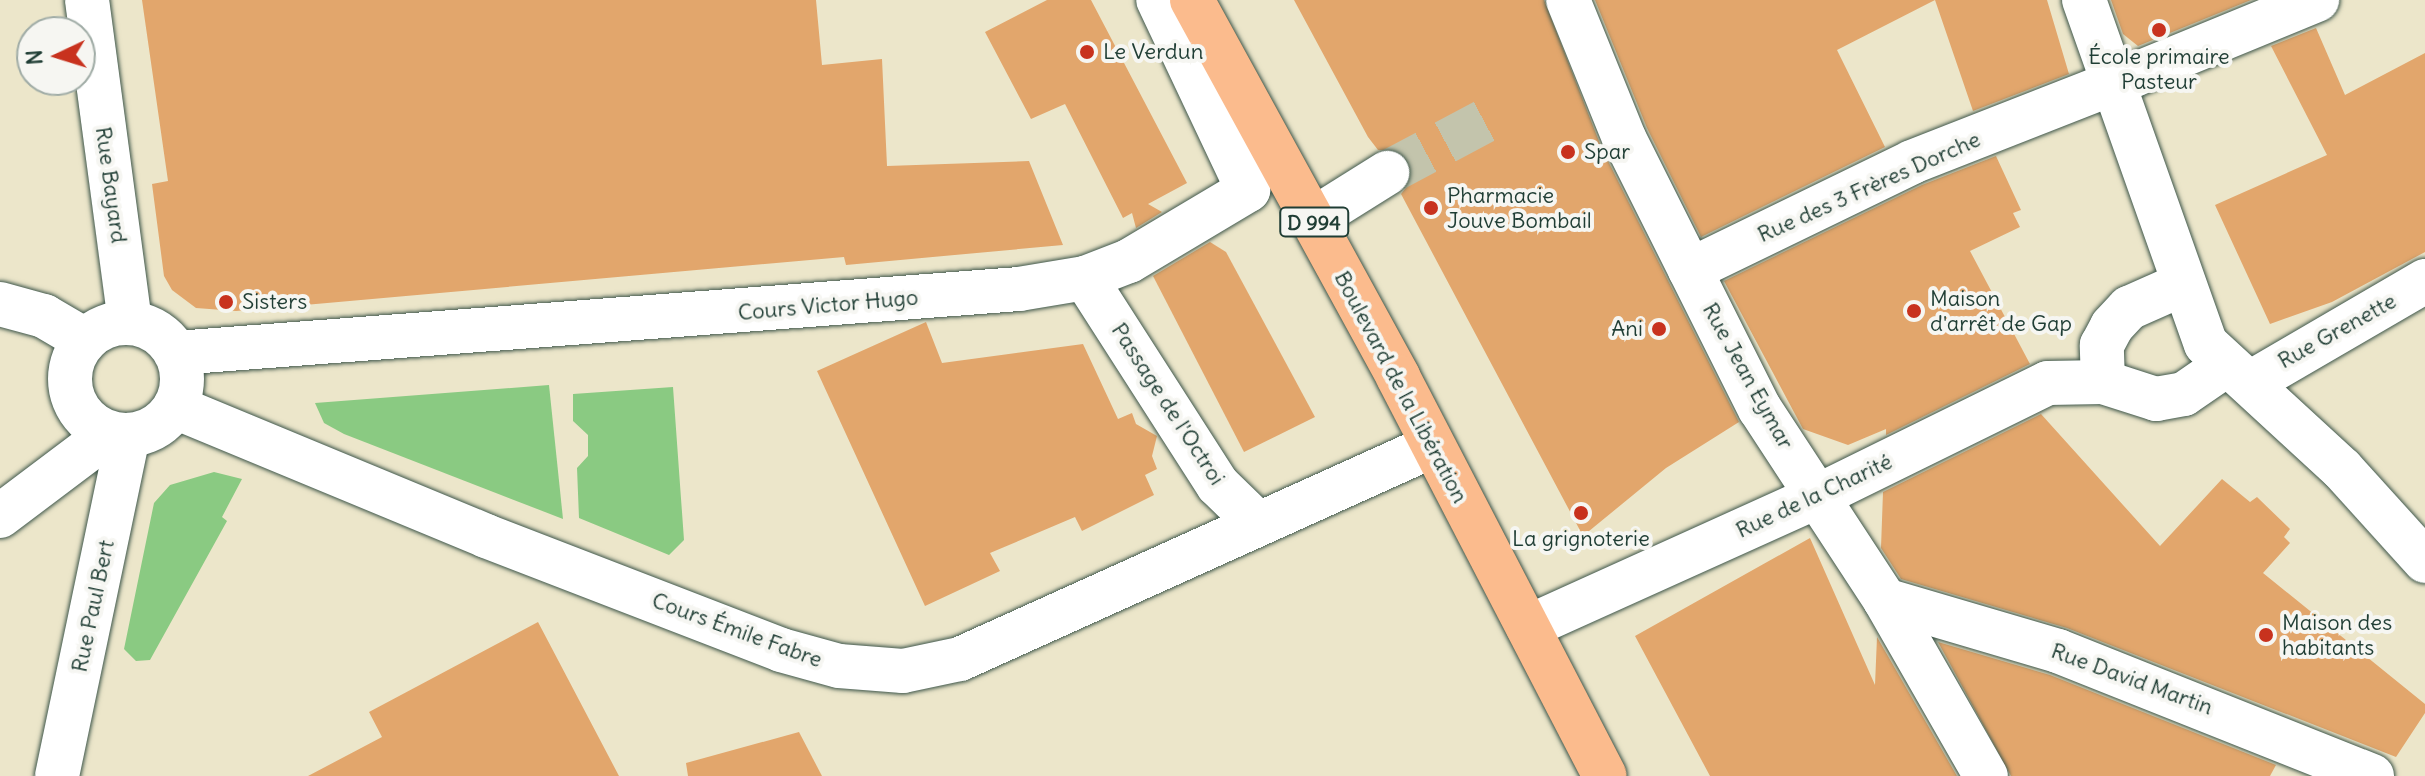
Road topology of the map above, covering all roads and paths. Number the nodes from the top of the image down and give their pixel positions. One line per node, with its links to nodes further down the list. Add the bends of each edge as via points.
1 (87, 0): 15 (street, Rue Bayard)
2 (1158, 0): 11 (street, Cours Victor Hugo, via 1248,190 1129,261)
3 (1192, 0): 9 (main road, Boulevard de la Libération / D 994)
4 (1568, 0): 10 (street, Rue Jean Eymar, via 1624,138)
5 (2084, 0): 7 (street)
6 (2317, 0): 7 (street, Rue des 3 Frères Dorche)
7 (2124, 80): 10 (street, Rue des 3 Frères Dorche, via 1912,162); 13 (street)
8 (1387, 173): 9 (street)
9 (1312, 220): 22 (main road, Boulevard de la Libération / D 994)
10 (1690, 270): 23 (street, Rue Jean Eymar, via 1760,409)
11 (1085, 278): 17 (street, Cours Victor Hugo, via 1004,291); 25 (street, Passage de l'Octroi, via 1218,485)
12 (2425, 281): 18 (street, Rue Grenette)
13 (2183, 284): 18 (street, via 2206,344); 19 (street, via 2129,308 2112,326 2102,345)
14 (0, 304): 16 (street, via 44,316)
15 (130, 322): 16 (street, via 103,326); 17 (street, via 161,334)
16 (85, 340): 21 (street, via 73,359 70,390 84,418)
17 (176, 353): 20 (street, via 182,380)
18 (2238, 374): 19 (street, Rue Grenette, via 2156,399); 26 (street, via 2342,469)
19 (2103, 382): 23 (street, Rue de la Charité, via 2048,383)
20 (175, 407): 21 (street, via 158,425); 25 (street, Cours Émile Fabre, via 486,536 781,650 839,666 903,671 960,659)
21 (119, 434): 24 (street); 29 (street, Rue Paul Bert)
22 (1432, 446): 25 (street, Cours Émile Fabre); 28 (main road, Boulevard de la Libération / D 994)
23 (1818, 496): 27 (street, Rue Jean Eymar); 28 (street, Rue de la Charité)
24 (0, 516)
25 (1258, 524)
26 (2425, 561)
27 (1885, 600): 31 (street, Rue Jean Eymar); 32 (street, Rue David Martin, via 2058,651)
28 (1528, 627): 30 (main road, Boulevard de la Libération / D 994)
29 (57, 776)
30 (1605, 776)
31 (1986, 776)
32 (2372, 776)

